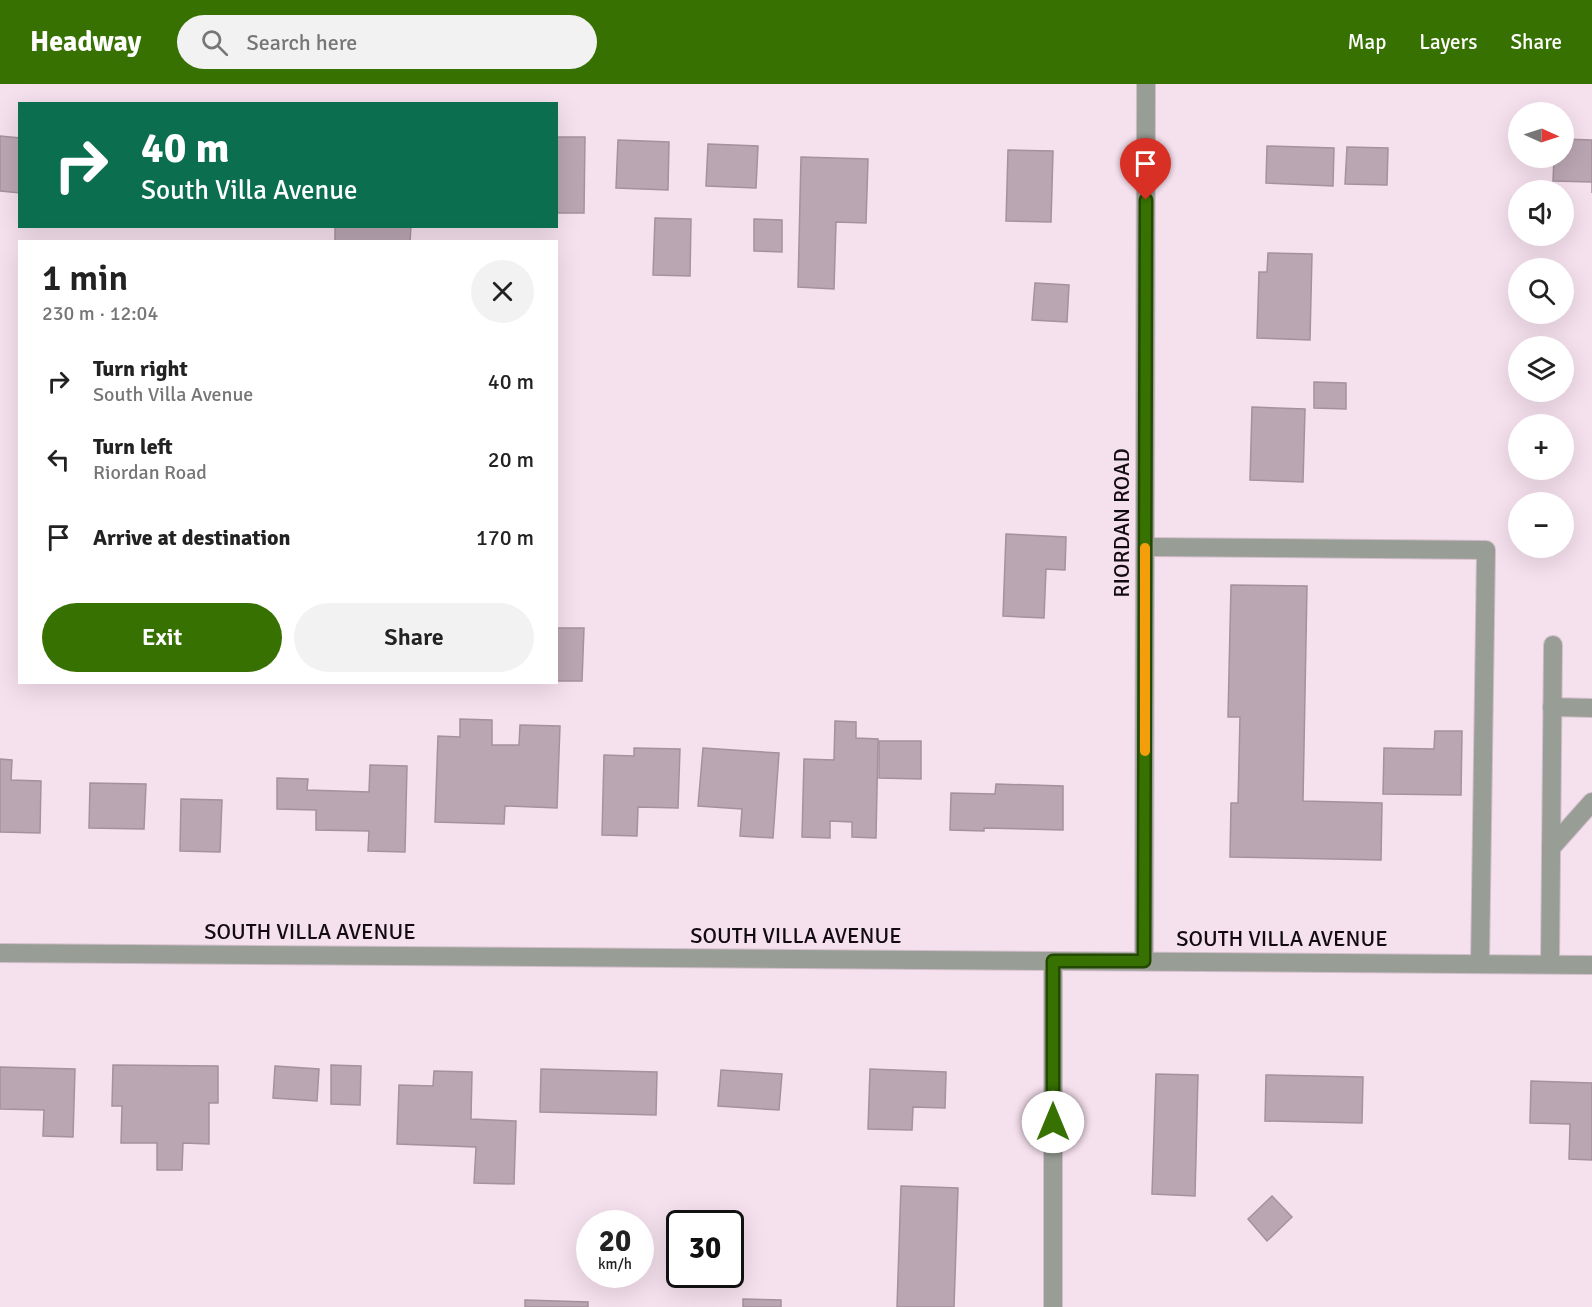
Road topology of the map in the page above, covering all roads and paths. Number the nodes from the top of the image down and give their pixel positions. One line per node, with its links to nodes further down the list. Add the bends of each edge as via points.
1 (1146, 84): 2 (street, RIORDAN ROAD)
2 (1145, 547): 10 (street, RIORDAN ROAD); 11 (street, via 1486,550)
3 (1553, 645): 4 (street)
4 (1552, 707): 5 (street); 7 (street)
5 (1592, 708)
6 (1592, 801): 7 (street)
7 (1551, 848): 12 (street)
8 (0, 953): 9 (street, SOUTH VILLA AVENUE)
9 (1053, 961): 10 (street, SOUTH VILLA AVENUE); 14 (street)
10 (1144, 961): 11 (street, SOUTH VILLA AVENUE)
11 (1480, 964): 12 (street, SOUTH VILLA AVENUE)
12 (1550, 964): 13 (street, SOUTH VILLA AVENUE)
13 (1592, 965)
14 (1053, 1307)

